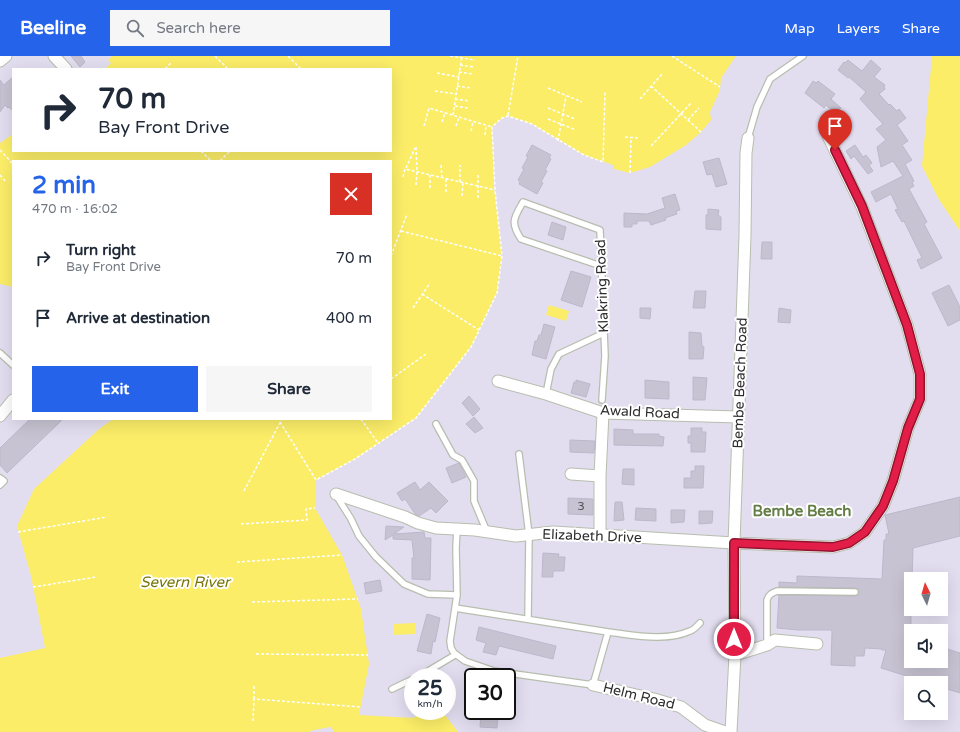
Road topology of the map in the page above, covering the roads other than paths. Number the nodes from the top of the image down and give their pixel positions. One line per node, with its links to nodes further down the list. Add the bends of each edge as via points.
1 (6, 56): 4 (street)
2 (54, 56): 5 (street)
3 (803, 56): 7 (lane, Bembe Beach Road, via 770,79 757,107)
4 (0, 61)
5 (65, 68)
6 (828, 136): 30 (street, Elizabeth Drive, via 862,206 907,325 920,374 920,399 883,506 865,532 849,543 833,547)
7 (748, 138): 18 (street, Bembe Beach Road)
8 (601, 266): 8 (lane, Klakring Road, via 600,230 523,202 514,219 515,230 521,239); 9 (lane, Klakring Road)
9 (604, 333): 13 (lane, via 559,354 551,369); 14 (lane, Klakring Road)
10 (0, 353): 11 (lane)
11 (12, 364)
12 (498, 381): 13 (street, Awald Road)
13 (546, 394): 16 (street, Awald Road)
14 (602, 400)
15 (12, 401): 17 (street)
16 (603, 413): 18 (street, Awald Road); 22 (street)
17 (0, 416)
18 (738, 417): 30 (street, Bembe Beach Road)
19 (436, 424): 27 (lane, via 454,455 462,460 474,481 474,501)
20 (519, 454): 28 (lane)
21 (571, 474): 22 (street)
22 (600, 476): 29 (street)
23 (0, 478): 24 (lane, via 4,481)
24 (0, 485)
25 (336, 494): 26 (street, Elizabeth Drive, via 436,528); 32 (lane, via 359,536 376,558 404,584 428,594)
26 (458, 529): 27 (street, Elizabeth Drive); 32 (lane)
27 (488, 532): 28 (street, Elizabeth Drive)
28 (529, 535): 29 (street, Elizabeth Drive, via 553,532); 34 (lane)
29 (600, 535): 30 (street, Elizabeth Drive)
30 (734, 543): 40 (street, Bembe Beach Road)
31 (855, 592): 38 (lane, via 777,591 768,596)
32 (457, 595): 33 (lane)
33 (455, 608): 34 (lane); 39 (lane, via 450,641)
34 (528, 619): 36 (lane)
35 (700, 623): 36 (lane, via 691,631 661,637)
36 (608, 632): 43 (lane)
37 (817, 644): 38 (street, via 775,640)
38 (767, 645): 40 (street)
39 (455, 655): 41 (lane); 43 (lane, via 494,671)
40 (735, 655): 46 (street, Bembe Beach Road)
41 (433, 668)
42 (404, 683): 44 (lane)
43 (593, 685): 45 (street, Helm Road, via 682,707 705,725)
44 (392, 689)
45 (725, 732)
46 (731, 732)

